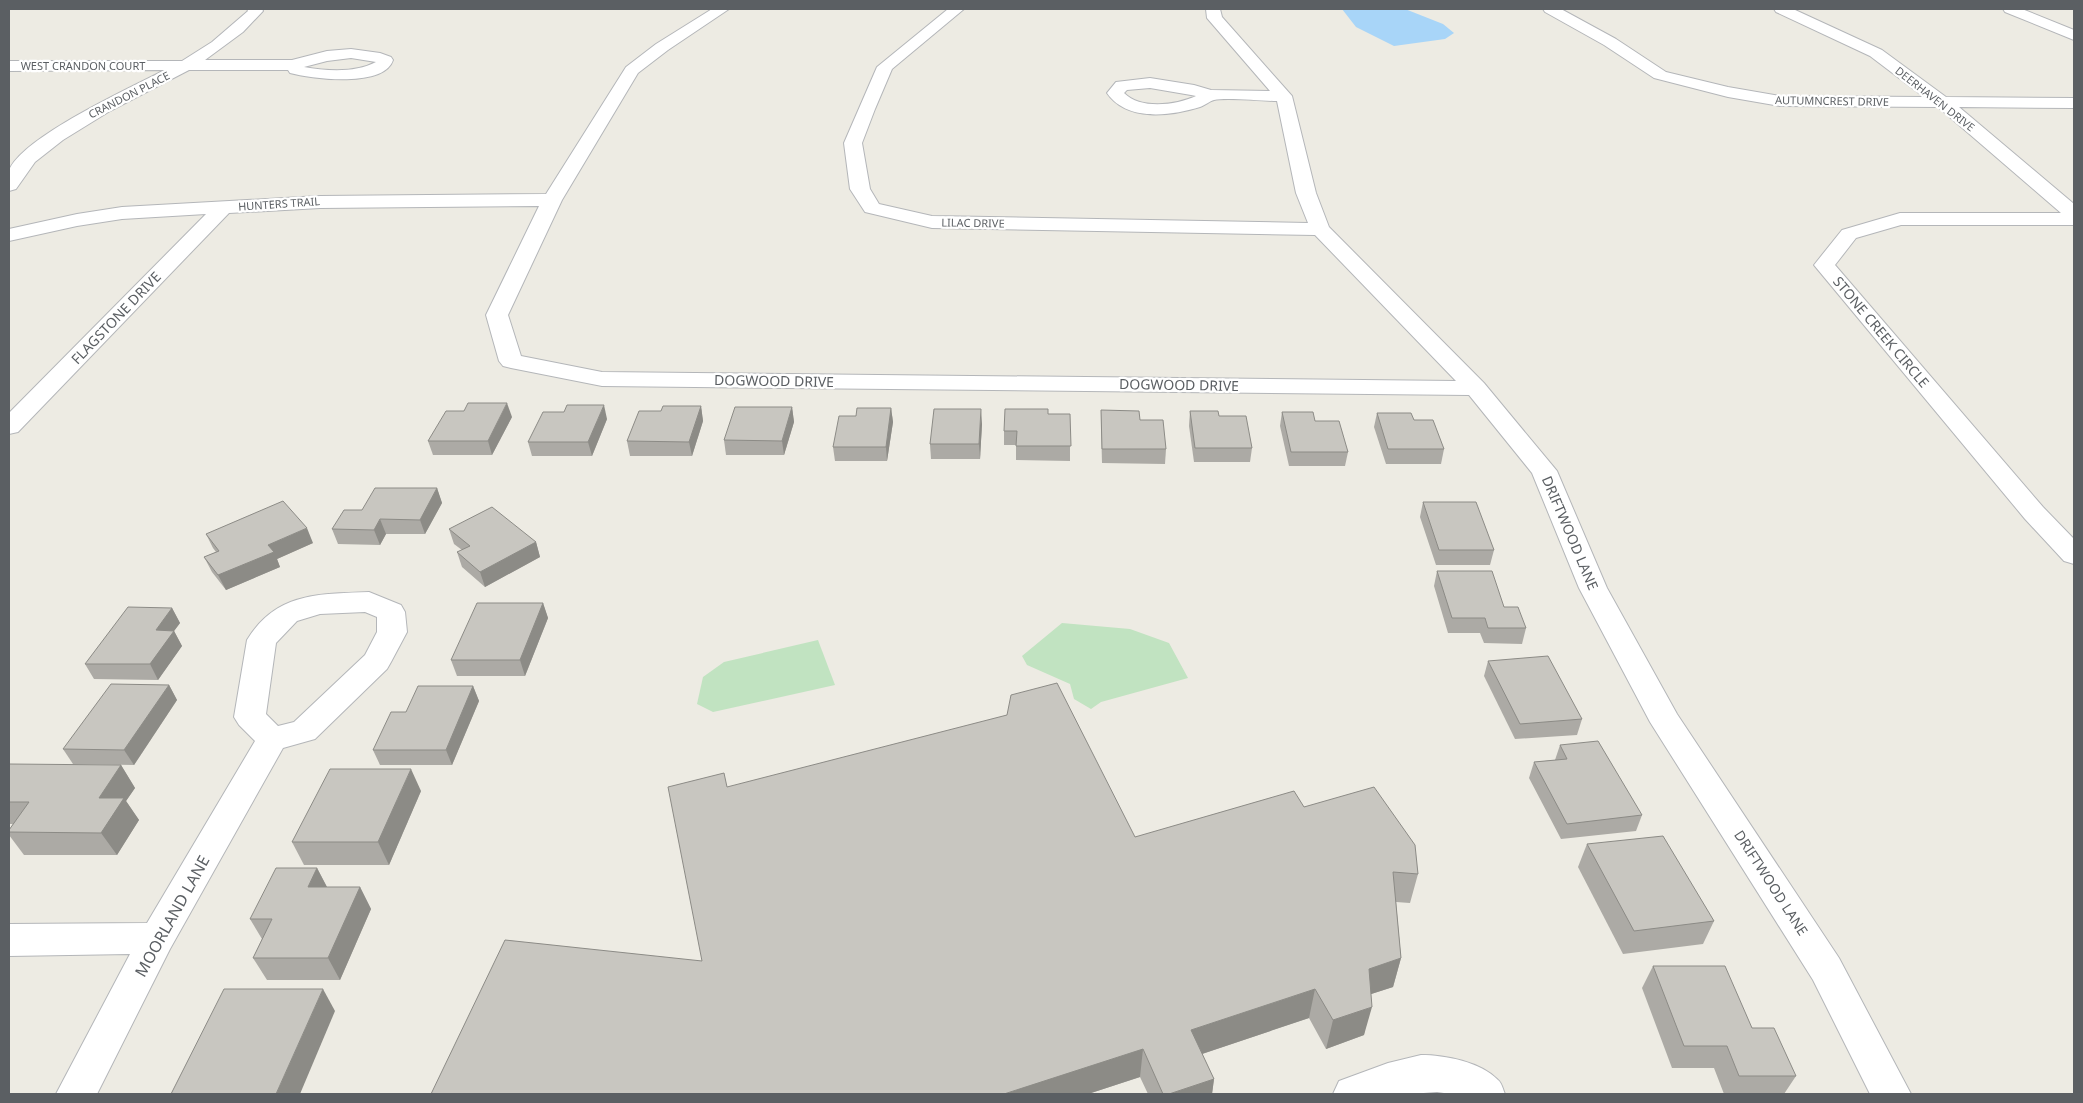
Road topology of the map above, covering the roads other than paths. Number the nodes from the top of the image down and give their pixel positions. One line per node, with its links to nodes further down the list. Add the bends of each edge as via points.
1 (722, 9): 17 (street, DOGWOOD DRIVE, via 662,46 632,70)
2 (957, 9): 21 (street, LILAC DRIVE, via 885,67 866,109 853,143 860,189 872,208 932,222)
3 (1213, 9): 13 (street, DRIFTWOOD LANE, via 1215,18)
4 (1550, 9): 14 (street, AUTUMNCREST DRIVE, via 1610,42 1660,75 1728,92 1780,101)
5 (1781, 9): 14 (street, DEERHAVEN DRIVE, via 1876,53)
6 (2010, 9): 8 (street)
7 (260, 10): 9 (street, CRANDON PLACE)
8 (2074, 35)
9 (187, 65): 10 (street, WEST CRANDON COURT); 11 (street, WEST CRANDON COURT); 16 (street, CRANDON PLACE, via 62,131 32,155)
10 (293, 65)
11 (9, 66)
12 (1209, 95): 13 (street)
13 (1284, 96): 21 (street, DRIFTWOOD LANE, via 1306,193)
14 (1943, 103): 15 (street, AUTUMNCREST DRIVE); 19 (street, DEERHAVEN DRIVE)
15 (2074, 103)
16 (9, 185)
17 (552, 200): 18 (street, HUNTERS TRAIL, via 320,202); 23 (street, DOGWOOD DRIVE, via 497,314 511,362 602,379)
18 (223, 208): 22 (street, HUNTERS TRAIL, via 122,214); 24 (street, FLAGSTONE DRIVE)
19 (2074, 214)
20 (2074, 219): 25 (street, STONE CREEK CIRCLE, via 1900,219 1850,234 1824,265 2034,513)
21 (1320, 229): 23 (street, DRIFTWOOD LANE)
22 (9, 235)
23 (1476, 388): 32 (street, DRIFTWOOD LANE, via 1544,472 1592,588 1666,722 1826,968)
24 (9, 427)
25 (2074, 555)
26 (272, 740): 26 (street, via 304,730 376,662 392,632 391,612 369,602 318,604 287,614 262,640 250,716); 27 (street, MOORLAND LANE)
27 (157, 938): 28 (street); 29 (street, MOORLAND LANE)
28 (9, 940)
29 (76, 1094)
30 (1353, 1094): 31 (street, via 1400,1077 1426,1072 1449,1074 1472,1082)
31 (1485, 1094)
32 (1892, 1094)

